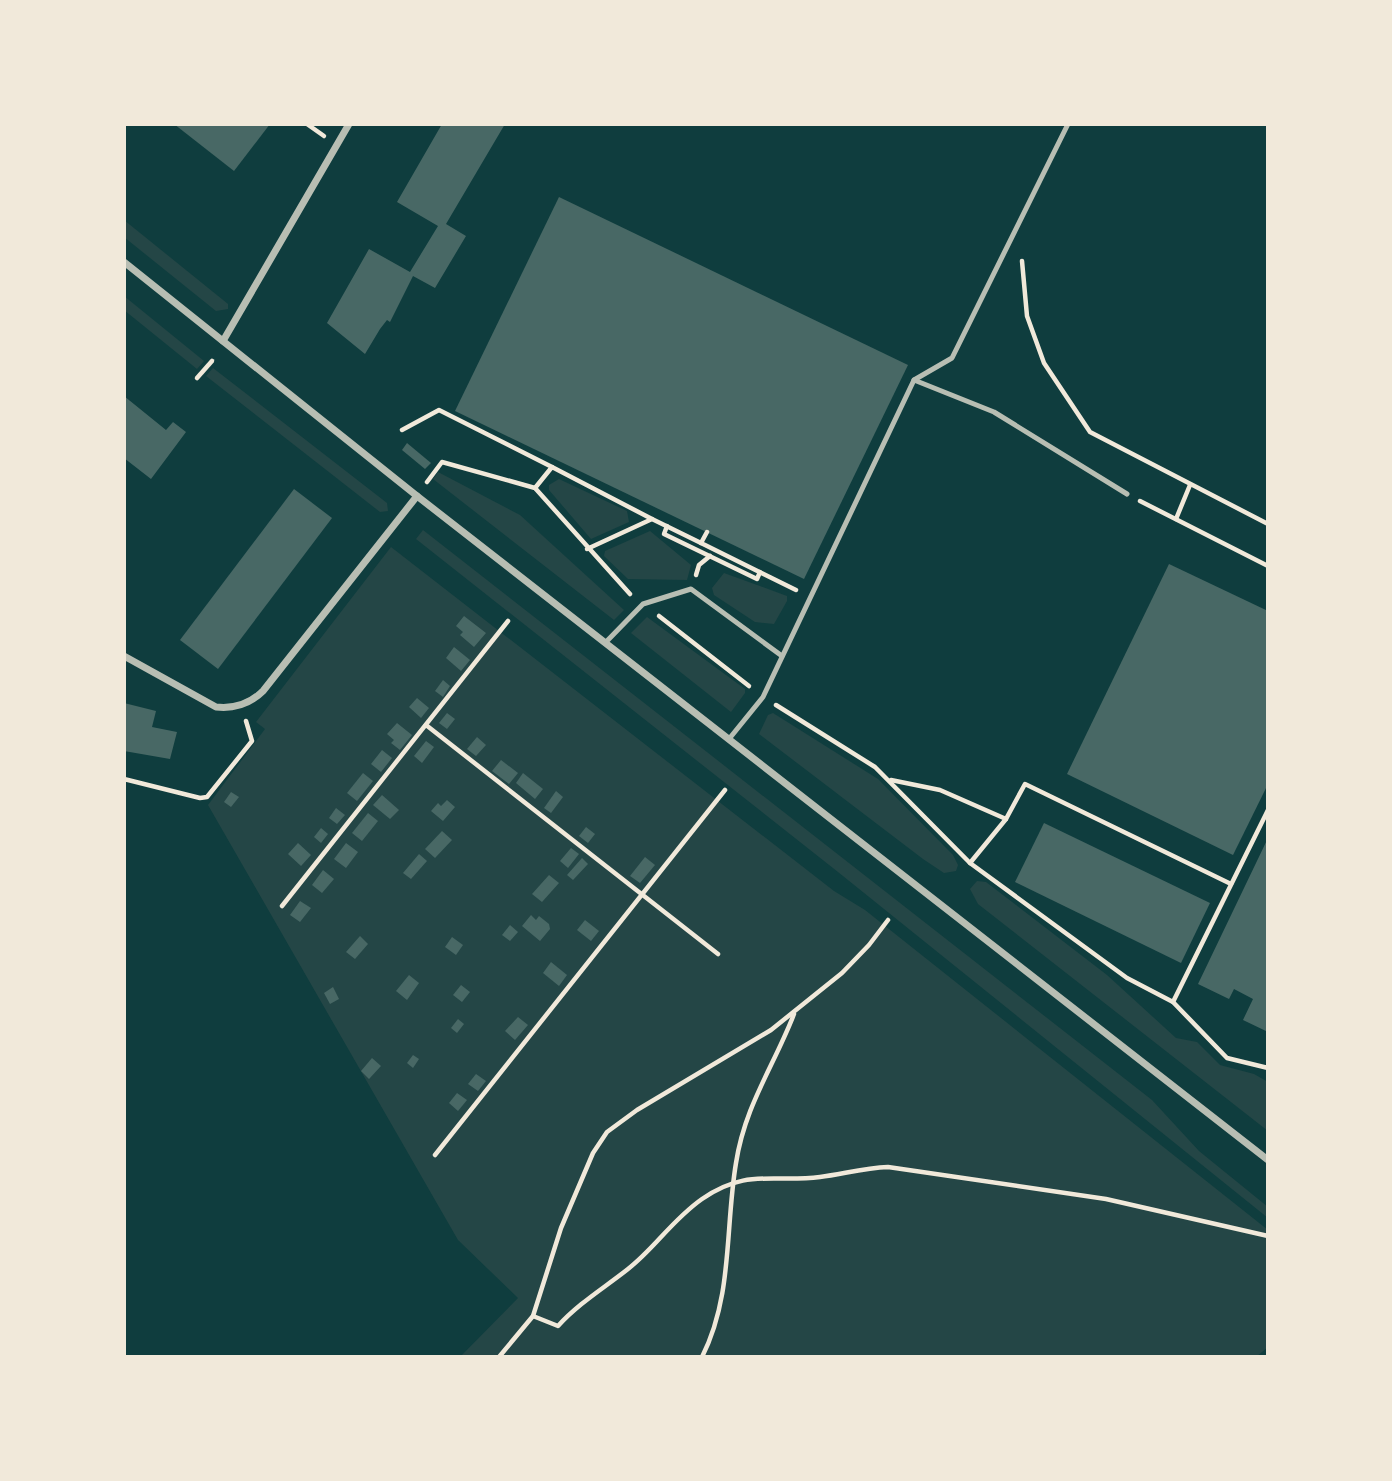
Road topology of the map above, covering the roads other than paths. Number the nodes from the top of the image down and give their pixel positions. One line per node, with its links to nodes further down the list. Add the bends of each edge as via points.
1 (349, 124): 4 (street)
2 (1068, 124): 5 (lane, via 952,358)
3 (124, 262): 4 (street)
4 (223, 341): 7 (street)
5 (914, 380): 6 (lane, via 994,412); 10 (lane)
6 (1127, 494)
7 (417, 496): 8 (street); 9 (street, via 251,701 232,708 216,707)
8 (606, 642): 10 (lane, via 643,604 691,589); 11 (street)
9 (124, 656)
10 (782, 656): 11 (lane, via 763,697)
11 (729, 739): 12 (street)
12 (1268, 1160)

